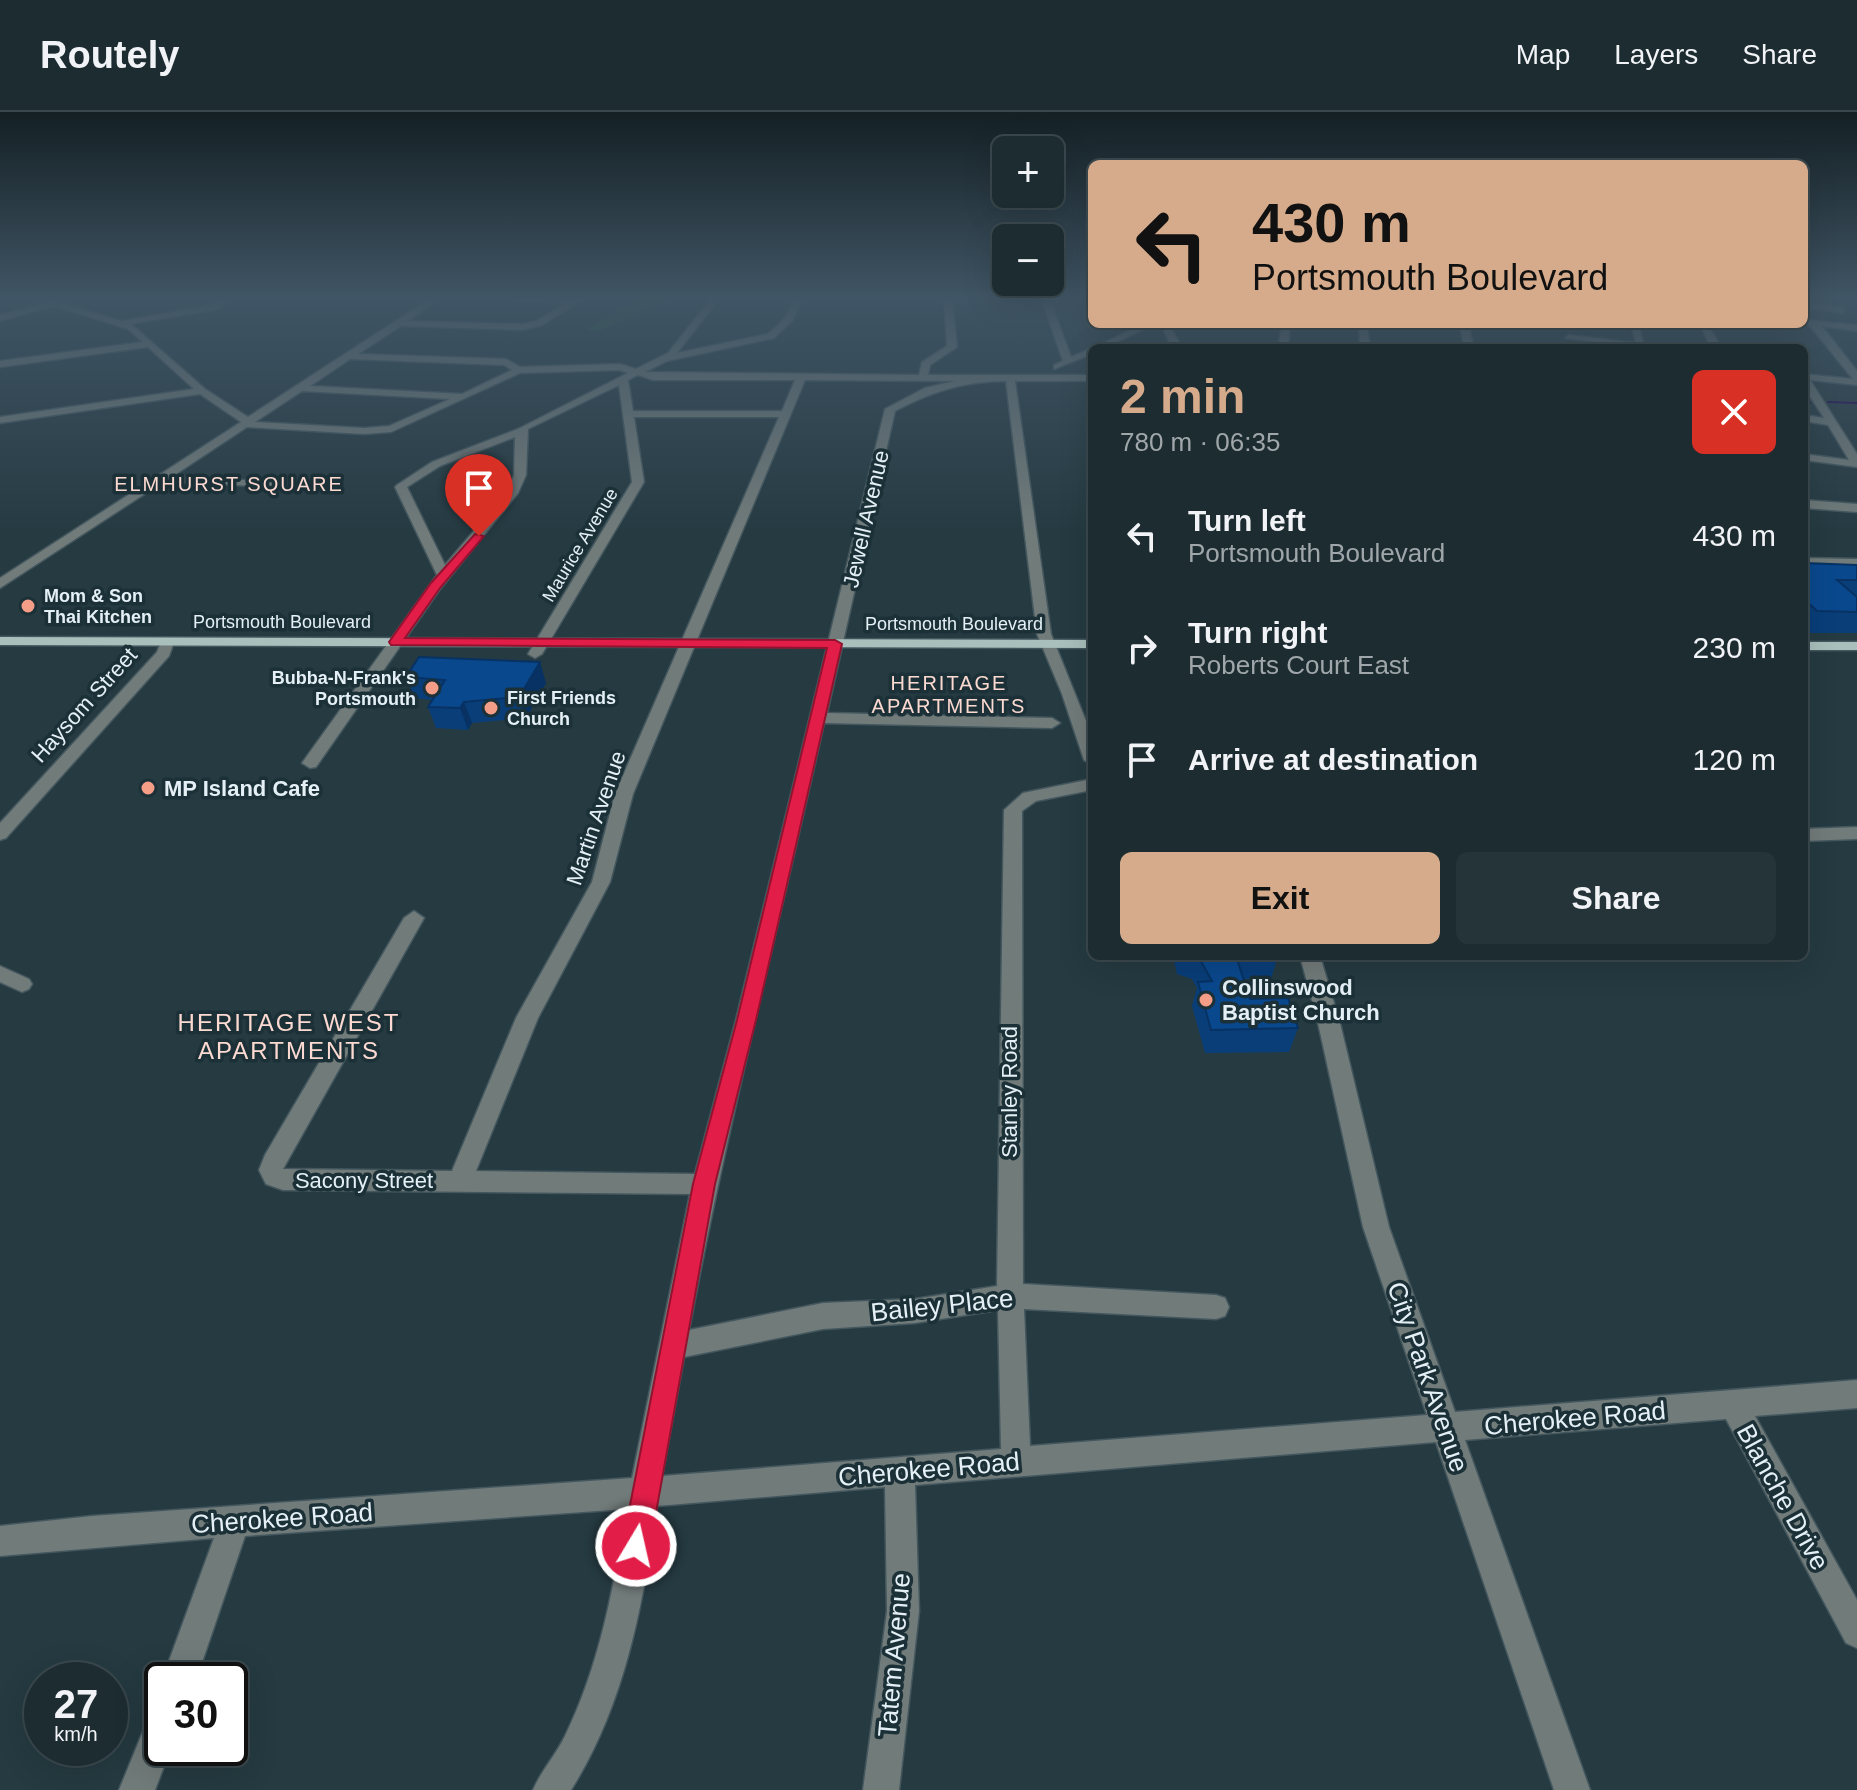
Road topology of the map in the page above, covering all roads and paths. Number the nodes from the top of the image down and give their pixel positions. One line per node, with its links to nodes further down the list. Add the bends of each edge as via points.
1 (185, 376): 19 (street)
2 (318, 376): 18 (street)
3 (506, 376): 20 (street)
4 (630, 376): 15 (street)
5 (650, 376): 7 (street)
6 (1036, 376): 12 (street)
7 (801, 378): 8 (street); 23 (street, Martin Avenue)
8 (899, 378): 9 (street); 21 (street, Jewell Avenue)
9 (923, 378): 10 (street)
10 (977, 378): 11 (street); 21 (street, via 928,390)
11 (1010, 378): 12 (street); 48 (street, via 1044,634)
12 (1032, 378): 13 (street)
13 (1088, 378)
14 (1808, 378): 16 (street)
15 (623, 379): 22 (street, Maurice Avenue); 28 (street, via 536,418)
16 (1857, 380)
17 (1808, 384): 27 (street)
18 (300, 388): 20 (street); 26 (street)
19 (202, 391): 25 (street); 26 (street)
20 (466, 397): 26 (street, via 382,430)
21 (890, 409): 47 (street, Jewell Avenue)
22 (630, 414): 23 (street); 45 (street, Maurice Avenue, via 638,482)
23 (786, 414): 46 (street, Martin Avenue)
24 (1808, 419): 27 (street)
25 (0, 420)
26 (245, 423): 31 (street)
27 (1832, 423): 30 (street)
28 (521, 431): 37 (street, via 518,484); 37 (street, via 402,482)
29 (1808, 457): 30 (street)
30 (1857, 463)
31 (162, 479): 32 (street); 38 (street)
32 (276, 485)
33 (1808, 504): 34 (street)
34 (1857, 508)
35 (1808, 562): 36 (street)
36 (1857, 563)
37 (444, 576): 44 (street)
38 (0, 584)
39 (0, 641): 43 (main road, Portsmouth Boulevard)
40 (1088, 645): 48 (main road, Portsmouth Boulevard)
41 (1808, 646): 42 (main road)
42 (1857, 646)
43 (166, 647): 44 (main road, Portsmouth Boulevard); 49 (main road, Portsmouth Boulevard); 59 (street, Haysom Street)
44 (390, 648): 45 (main road, Portsmouth Boulevard); 56 (street)
45 (539, 648): 46 (main road, Portsmouth Boulevard)
46 (684, 649): 47 (main road, Portsmouth Boulevard); 65 (street, Martin Avenue, via 624,794 601,882 527,1018)
47 (833, 649): 48 (main road, Portsmouth Boulevard); 53 (street, Jewell Avenue)
48 (1052, 650): 50 (main road, Portsmouth Boulevard); 55 (street)
49 (0, 652)
50 (1088, 654)
51 (1808, 658): 52 (main road)
52 (1857, 658)
53 (818, 718): 54 (street); 66 (street, Jewell Avenue)
54 (1052, 723)
55 (1088, 749)
56 (310, 763)
57 (1088, 786): 67 (street, Stanley Road, via 1026,797 1013,810)
58 (1857, 833): 60 (street)
59 (0, 834)
60 (1808, 835)
61 (414, 918): 65 (street, Sacony Street, via 271,1170 283,1180)
62 (1311, 960): 72 (street, City Park Avenue, via 1376,1227)
63 (0, 973): 64 (street)
64 (22, 984)
65 (460, 1180): 66 (street, Sacony Street)
66 (704, 1184): 69 (street, Jewell Avenue)
67 (1010, 1296): 68 (street, Bailey Place); 69 (street, Bailey Place, via 915,1311 823,1316); 73 (street, Stanley Road)
68 (1216, 1307)
69 (671, 1347): 75 (street, Jewell Avenue)
70 (1857, 1394): 71 (street, Cherokee Road)
71 (1733, 1404): 72 (street, Cherokee Road); 78 (street, Blanche Drive)
72 (1446, 1429): 73 (street, Cherokee Road); 84 (street, City Park Avenue)
73 (1016, 1461): 74 (street, Cherokee Road)
74 (900, 1471): 75 (street, Cherokee Road); 83 (street, Tatem Avenue, via 903,1611)
75 (644, 1492): 76 (street, Cherokee Road); 82 (street, Jewell Avenue, via 628,1600 610,1665 577,1749)
76 (235, 1521): 77 (street, Cherokee Road); 79 (street)
77 (0, 1541)
78 (1857, 1632)
79 (185, 1662)
80 (146, 1766): 81 (street)
81 (137, 1790)
82 (551, 1790)
83 (881, 1790)
84 (1572, 1790)

